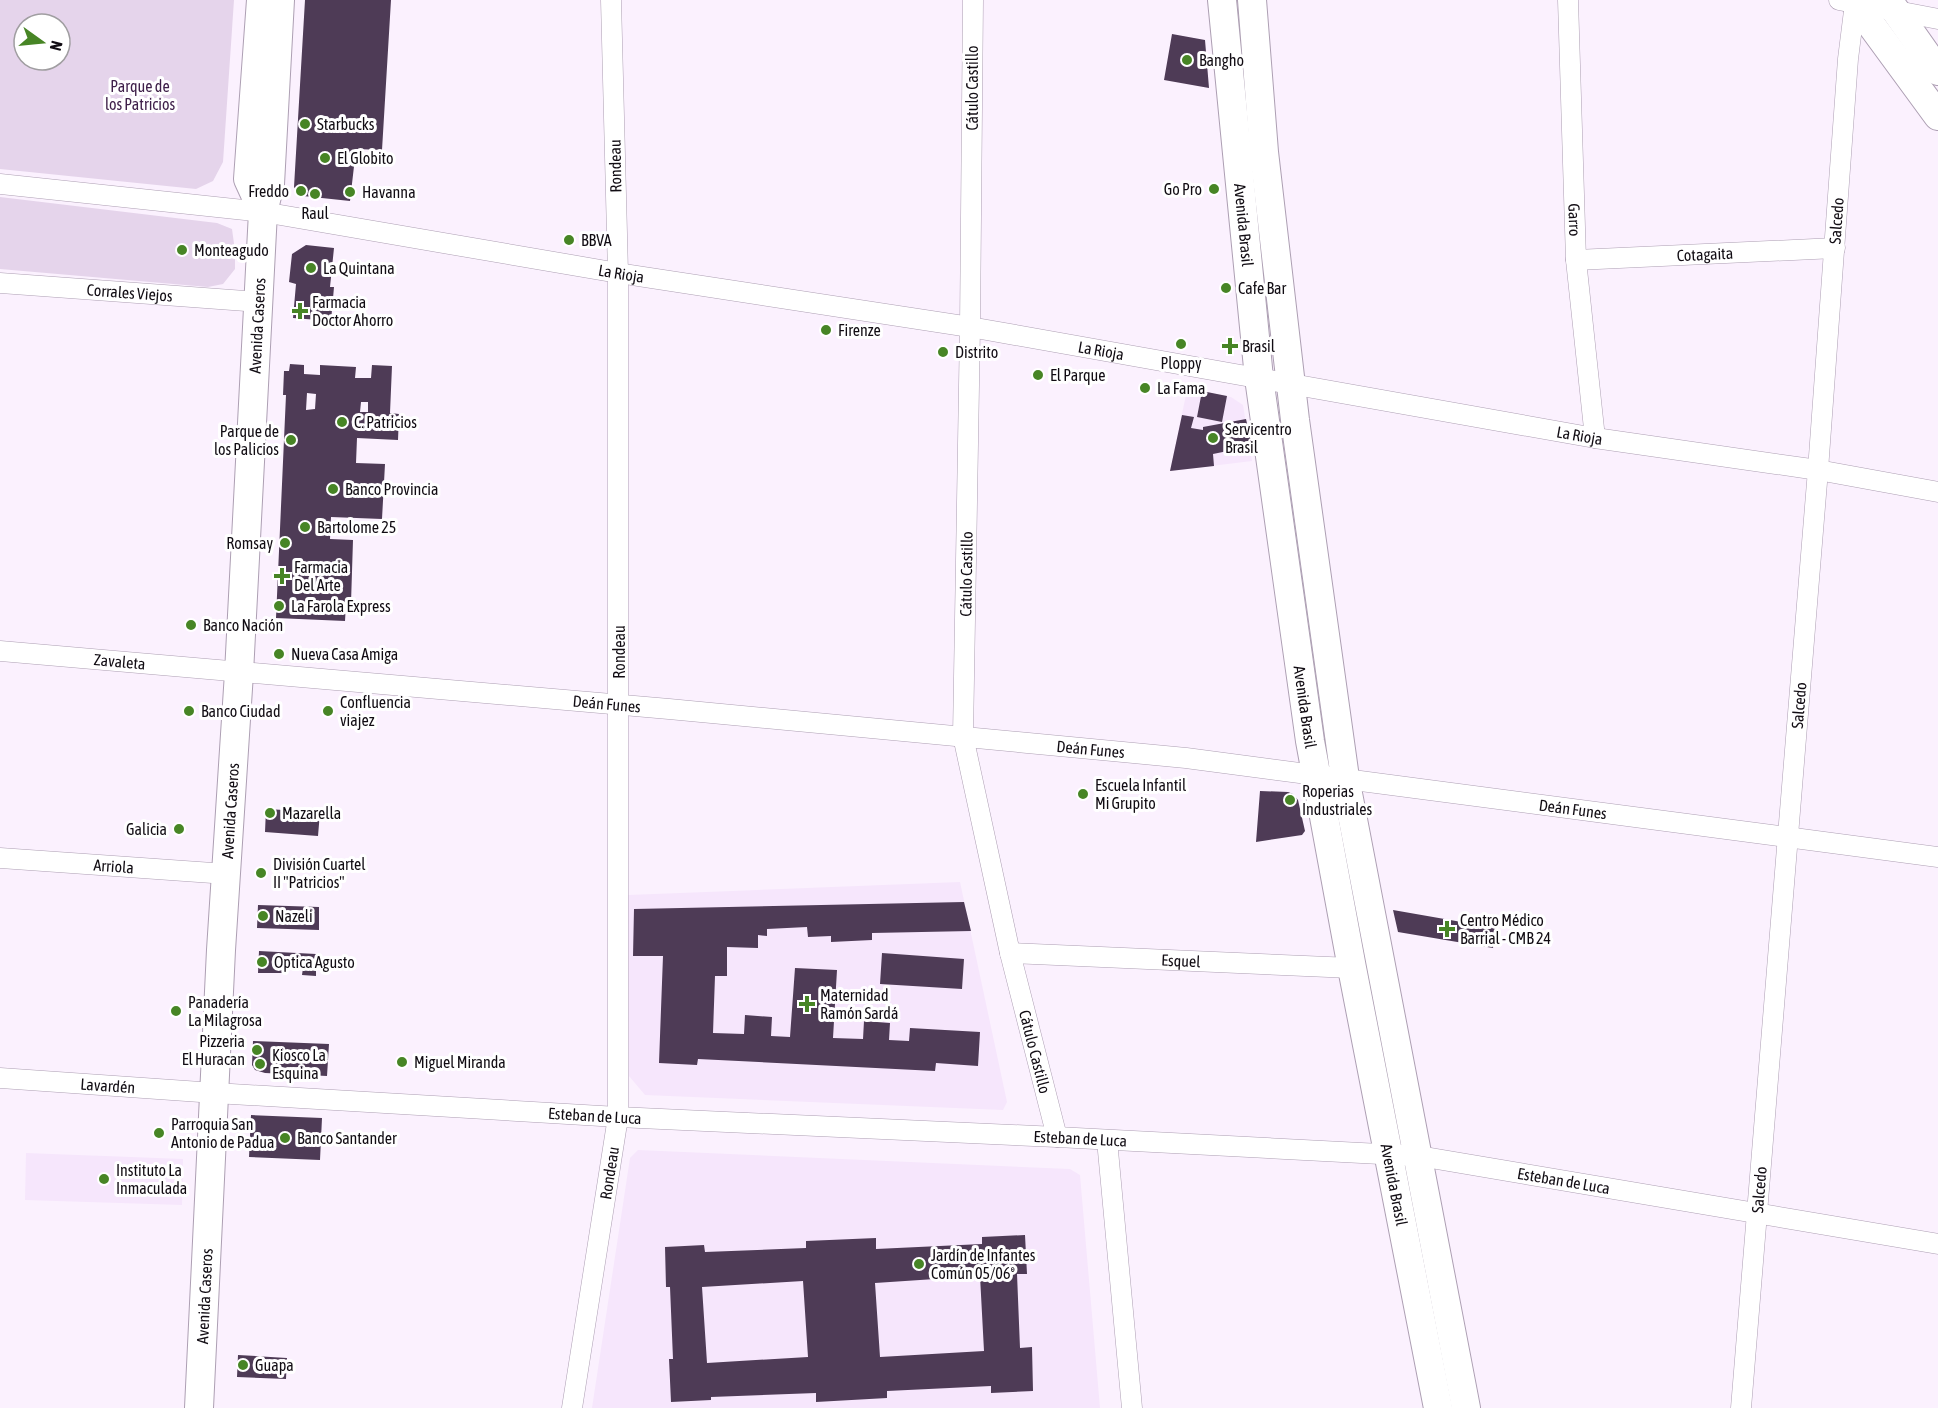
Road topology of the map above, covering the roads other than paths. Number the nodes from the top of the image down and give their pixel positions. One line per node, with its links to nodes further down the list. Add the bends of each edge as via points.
1 (261, 0): 14 (main road, Avenida Caseros, via 248,179)
2 (280, 0): 14 (main road, Avenida Caseros, via 270,184)
3 (611, 0): 17 (street, Rondeau)
4 (973, 0): 20 (street, Cátulo Castillo)
5 (1222, 0): 21 (main road, Avenida Brasil)
6 (1252, 0): 22 (main road, Avenida Brasil, via 1264,152)
7 (1568, 0): 16 (street, Garro)
8 (1849, 1): 9 (street); 12 (main road); 15 (street, Salcedo)
9 (1891, 5): 10 (street); 11 (main road)
10 (1938, 19)
11 (1938, 70)
12 (1938, 116)
13 (0, 184): 14 (street)
14 (263, 212): 17 (street, La Rioja); 19 (main road, Avenida Caseros)
15 (1835, 248): 16 (street, Cotagaita); 24 (street, Salcedo)
16 (1576, 260): 23 (street, Garro)
17 (618, 273): 20 (street, La Rioja); 28 (street, Rondeau)
18 (0, 283): 19 (street, Corrales Viejos)
19 (259, 302): 27 (main road, Avenida Caseros)
20 (970, 327): 21 (street, La Rioja); 29 (street, Cátulo Castillo)
21 (1259, 378): 22 (street, La Rioja); 30 (main road, Avenida Brasil)
22 (1291, 384): 23 (street, La Rioja); 31 (main road, Avenida Brasil)
23 (1595, 438): 24 (street, La Rioja)
24 (1818, 470): 25 (street, La Rioja); 32 (street, Salcedo)
25 (1938, 492)
26 (0, 651): 27 (street, Zavaleta)
27 (239, 673): 28 (street, Deán Funes); 35 (main road, Avenida Caseros)
28 (619, 705): 29 (street, Deán Funes); 40 (street, Rondeau)
29 (963, 736): 30 (street, Deán Funes); 36 (street, Cátulo Castillo)
30 (1316, 774): 31 (street, Deán Funes); 37 (main road, Avenida Brasil)
31 (1346, 778): 32 (street, Deán Funes); 44 (main road, Avenida Brasil)
32 (1788, 837): 33 (street, Deán Funes); 45 (street, Salcedo)
33 (1938, 857)
34 (0, 858): 35 (street, Arriola)
35 (227, 874): 39 (main road, Avenida Caseros)
36 (1010, 953): 37 (street, Esquel); 41 (street, Cátulo Castillo)
37 (1352, 968): 43 (main road, Avenida Brasil)
38 (0, 1078): 39 (street, Lavardén)
39 (215, 1093): 40 (street, Esteban de Luca); 47 (main road, Avenida Caseros)
40 (618, 1117): 41 (street, Esteban de Luca); 48 (street, Rondeau)
41 (1057, 1137): 42 (street, Esteban de Luca)
42 (1107, 1140): 43 (street, Esteban de Luca); 49 (street)
43 (1390, 1154): 44 (street, Esteban de Luca); 50 (main road, Avenida Brasil)
44 (1419, 1156): 45 (street, Esteban de Luca); 51 (main road, Avenida Brasil)
45 (1757, 1214): 46 (street, Esteban de Luca); 52 (street, Salcedo)
46 (1938, 1244)
47 (200, 1408)
48 (572, 1408)
49 (1132, 1408)
50 (1438, 1408)
51 (1466, 1408)
52 (1741, 1408)

